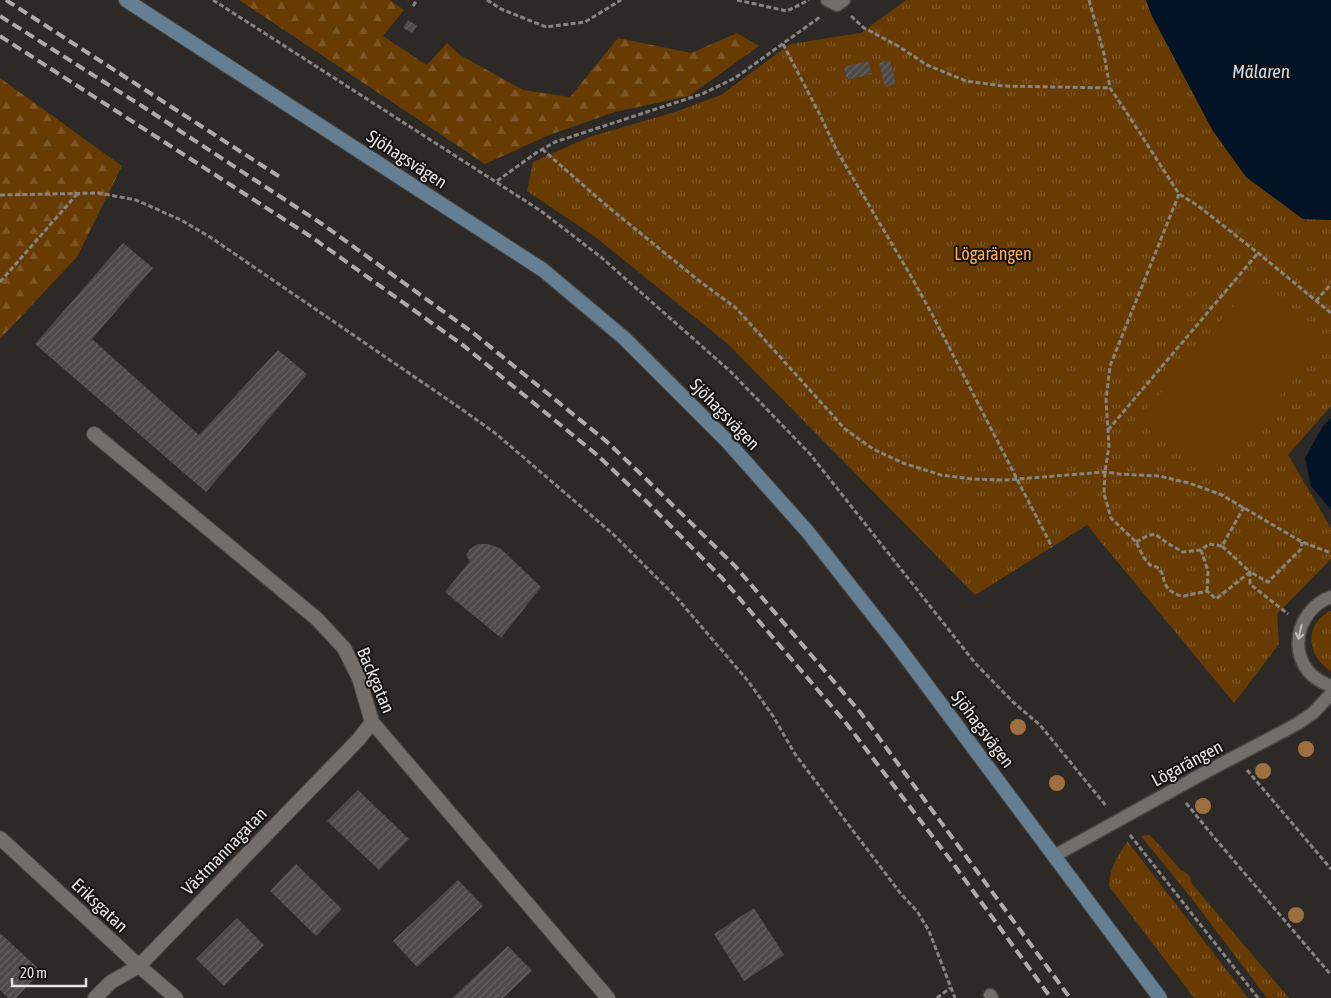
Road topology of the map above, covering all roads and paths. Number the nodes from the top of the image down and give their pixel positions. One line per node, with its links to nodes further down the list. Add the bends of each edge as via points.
1 (126, 0): 43 (main road, Sjöhagsvägen, via 543,270 624,338 726,440 807,531)
2 (417, 0): 9 (path)
3 (487, 0): 4 (path, via 546,27 585,22)
4 (620, 0)
5 (737, 0): 6 (path, via 787,11)
6 (810, 0)
7 (1089, 0): 11 (path)
8 (836, 2): 10 (path); 11 (path, via 864,28 927,65 966,80 1003,86)
9 (413, 6)
10 (783, 44): 12 (path, via 735,78 702,94); 25 (path, via 837,152 916,285)
11 (1110, 88): 15 (path)
12 (542, 149): 13 (path); 25 (path, via 607,206 736,308 845,429 873,450 941,475 972,479)
13 (497, 182)
14 (78, 193): 16 (path); 18 (path); 47 (path, via 99,193 136,200 210,237 460,408 613,534 677,598 748,681 795,754 917,911 929,931)
15 (1178, 194): 17 (path); 22 (path, via 1110,366 1106,400)
16 (0, 195)
17 (1258, 253): 20 (path); 22 (path)
18 (0, 282)
19 (1331, 284): 20 (path)
20 (1316, 301): 21 (path)
21 (1331, 313)
22 (1108, 430): 24 (path)
23 (94, 434): 39 (street, Backgatan, via 317,619 344,648 359,678)
24 (1105, 472): 25 (path); 26 (path, via 1159,476 1189,483 1222,495); 27 (path, via 1104,494 1111,518)
25 (1016, 478): 30 (path)
26 (1244, 508): 28 (path); 29 (path)
27 (1136, 542): 31 (path, via 1156,534 1183,552); 34 (path, via 1144,558 1162,573 1169,590 1184,596)
28 (1302, 542): 32 (path); 33 (path, via 1300,549 1268,582)
29 (1222, 546): 31 (path, via 1209,544); 33 (path)
30 (1052, 547)
31 (1201, 550): 34 (path, via 1208,571)
32 (1331, 553)
33 (1250, 572): 34 (path, via 1216,600); 36 (path, via 1250,584)
34 (1207, 591)
35 (1331, 597): 36 (lane, via 1310,611)
36 (1301, 625): 37 (lane, one-way to 37, via 1298,641 1301,657 1309,672)
37 (1331, 686)
38 (1331, 694): 40 (lane, Lögarängen, via 1297,724)
39 (372, 722): 45 (street, Västmannagatan); 50 (street, Backgatan)
40 (1237, 756): 41 (lane, Lögarängen); 44 (path)
41 (1176, 788): 43 (lane, Lögarängen); 46 (path)
42 (0, 838): 45 (street, Eriksgatan)
43 (1054, 856): 53 (main road, Sjöhagsvägen)
44 (1331, 869)
45 (139, 966): 48 (street, Västmannagatan, via 111,982); 49 (street, Eriksgatan)
46 (1331, 975)
47 (950, 988): 51 (path); 52 (path)
48 (95, 998)
49 (176, 998)
50 (608, 998)
51 (937, 998)
52 (955, 998)
53 (1160, 998)

